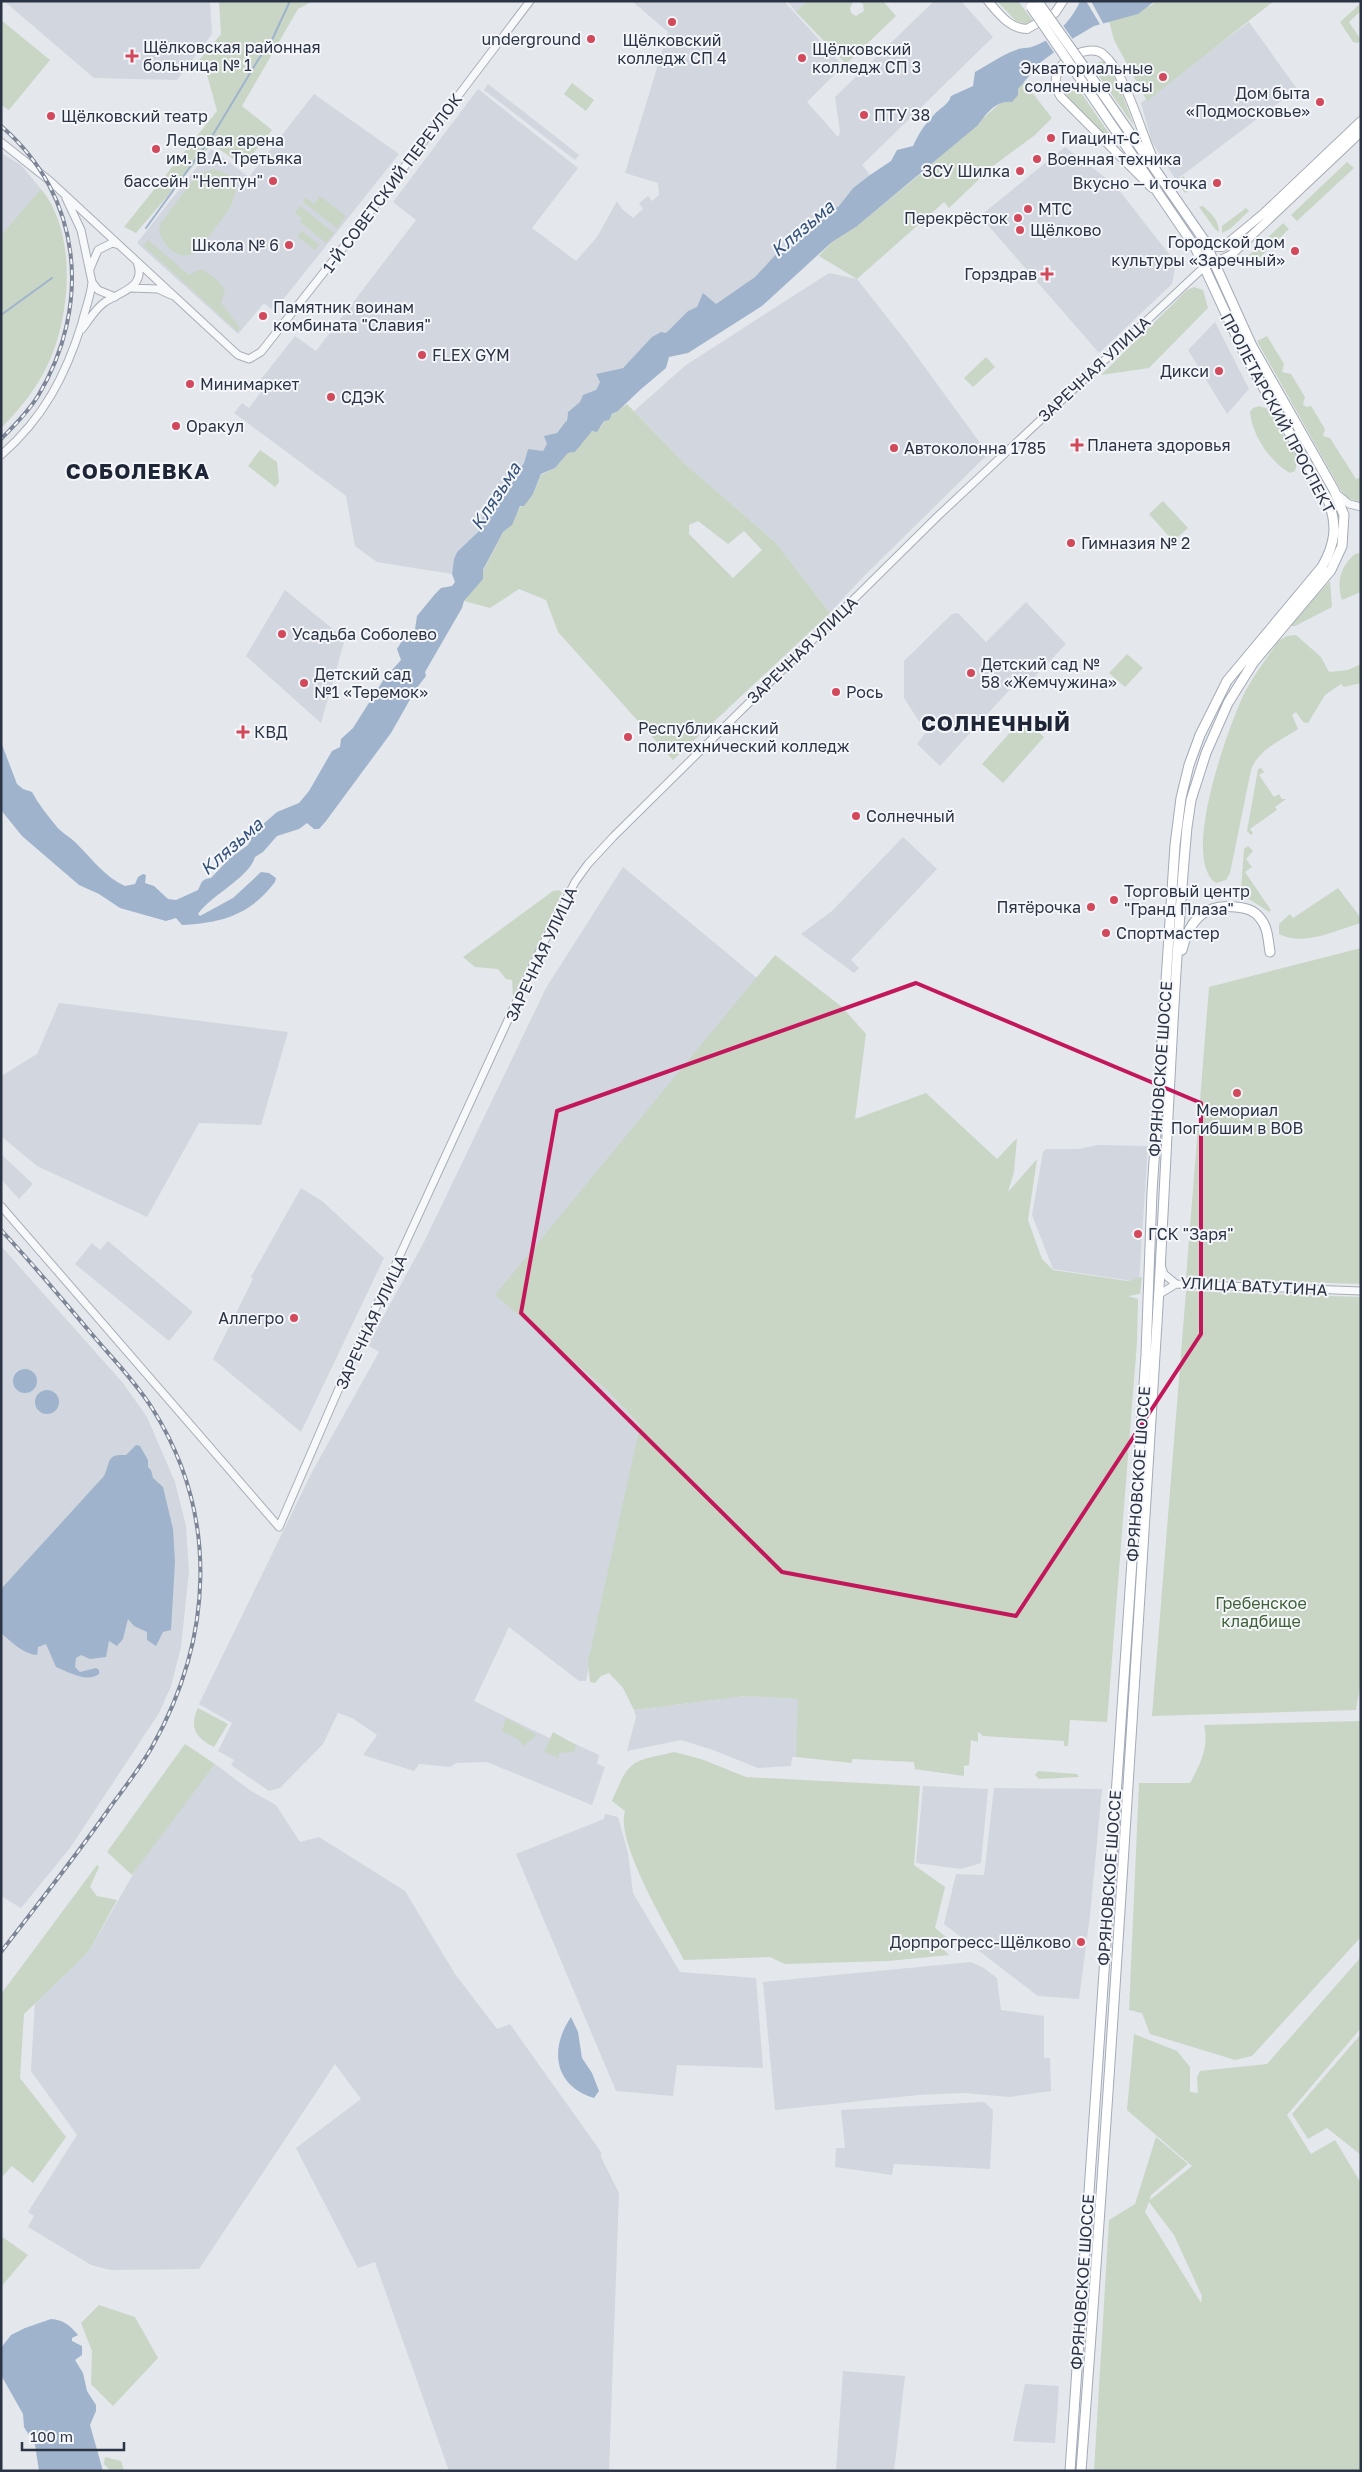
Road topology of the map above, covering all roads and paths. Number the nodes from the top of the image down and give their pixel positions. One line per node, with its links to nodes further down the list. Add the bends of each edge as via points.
1 (530, 1): 21 (street, 1-Й СОВЕТСКИЙ ПЕРЕУЛОК, via 261,352 249,359 238,355)
2 (988, 1): 3 (main road, via 1015,27 1027,29 1055,13)
3 (1063, 1)
4 (1034, 3): 5 (main road, ПРОЛЕТАРСКИЙ ПРОСПЕКТ, bridge)
5 (1083, 74): 9 (main road, ПРОЛЕТАРСКИЙ ПРОСПЕКТ); 11 (main road, ПРОЛЕТАРСКИЙ ПРОСПЕКТ)
6 (1361, 122): 12 (main road, via 1223,247)
7 (1361, 132): 15 (main road, via 1231,255)
8 (1, 142): 10 (street)
9 (1169, 189): 11 (main road, via 1119,77 1105,55 1088,50 1061,66 1054,80 1060,98); 12 (main road, ПРОЛЕТАРСКИЙ ПРОСПЕКТ)
10 (62, 191): 13 (street); 17 (street, via 81,230)
11 (1161, 196): 16 (main road, ПРОЛЕТАРСКИЙ ПРОСПЕКТ, via 1195,247)
12 (1204, 240): 15 (main road, ПРОЛЕТАРСКИЙ ПРОСПЕКТ)
13 (123, 248): 14 (street); 17 (street, via 112,243 98,250)
14 (136, 260): 19 (street, via 140,276); 21 (street)
15 (1214, 263): 16 (main road); 24 (main road, ПРОЛЕТАРСКИЙ ПРОСПЕКТ, via 1266,374)
16 (1204, 267): 26 (main road, ПРОЛЕТАРСКИЙ ПРОСПЕКТ, via 1246,357 1328,500); 30 (street, ЗАРЕЧНАЯ УЛИЦА, via 932,522 609,841 582,873 542,946 279,1527)
17 (90, 270): 18 (street)
18 (92, 282): 20 (street, via 98,290); 22 (street)
19 (130, 289): 20 (street); 21 (street, via 158,289)
20 (115, 297): 22 (street, via 93,314)
21 (178, 299)
22 (78, 335): 23 (street, via 56,392 29,428)
23 (1, 455)
24 (1334, 490): 25 (street, via 1344,501); 27 (main road, ПРОЛЕТАРСКИЙ ПРОСПЕКТ, via 1344,512 1345,530 1341,551)
25 (1361, 507)
26 (1335, 522): 35 (main road, ФРЯНОВСКОЕ ШОССЕ, via 1331,551 1322,567 1227,681 1200,735 1181,798 1175,845 1152,1192 1146,1365)
27 (1331, 570): 29 (main road, ФРЯНОВСКОЕ ШОССЕ, via 1244,676 1206,753 1187,827)
28 (1270, 952): 29 (main road, via 1266,929 1257,914 1241,907 1217,906 1201,914 1193,923)
29 (1177, 974): 31 (main road, ФРЯНОВСКОЕ ШОССЕ)
30 (1, 1206)
31 (1159, 1262): 32 (street, УЛИЦА ВАТУТИНА, via 1164,1274); 34 (main road, ФРЯНОВСКОЕ ШОССЕ)
32 (1176, 1284): 33 (street, УЛИЦА ВАТУТИНА); 34 (street)
33 (1361, 1291)
34 (1158, 1295): 36 (main road, ФРЯНОВСКОЕ ШОССЕ, via 1111,2058)
35 (1070, 2471)
36 (1081, 2471)

